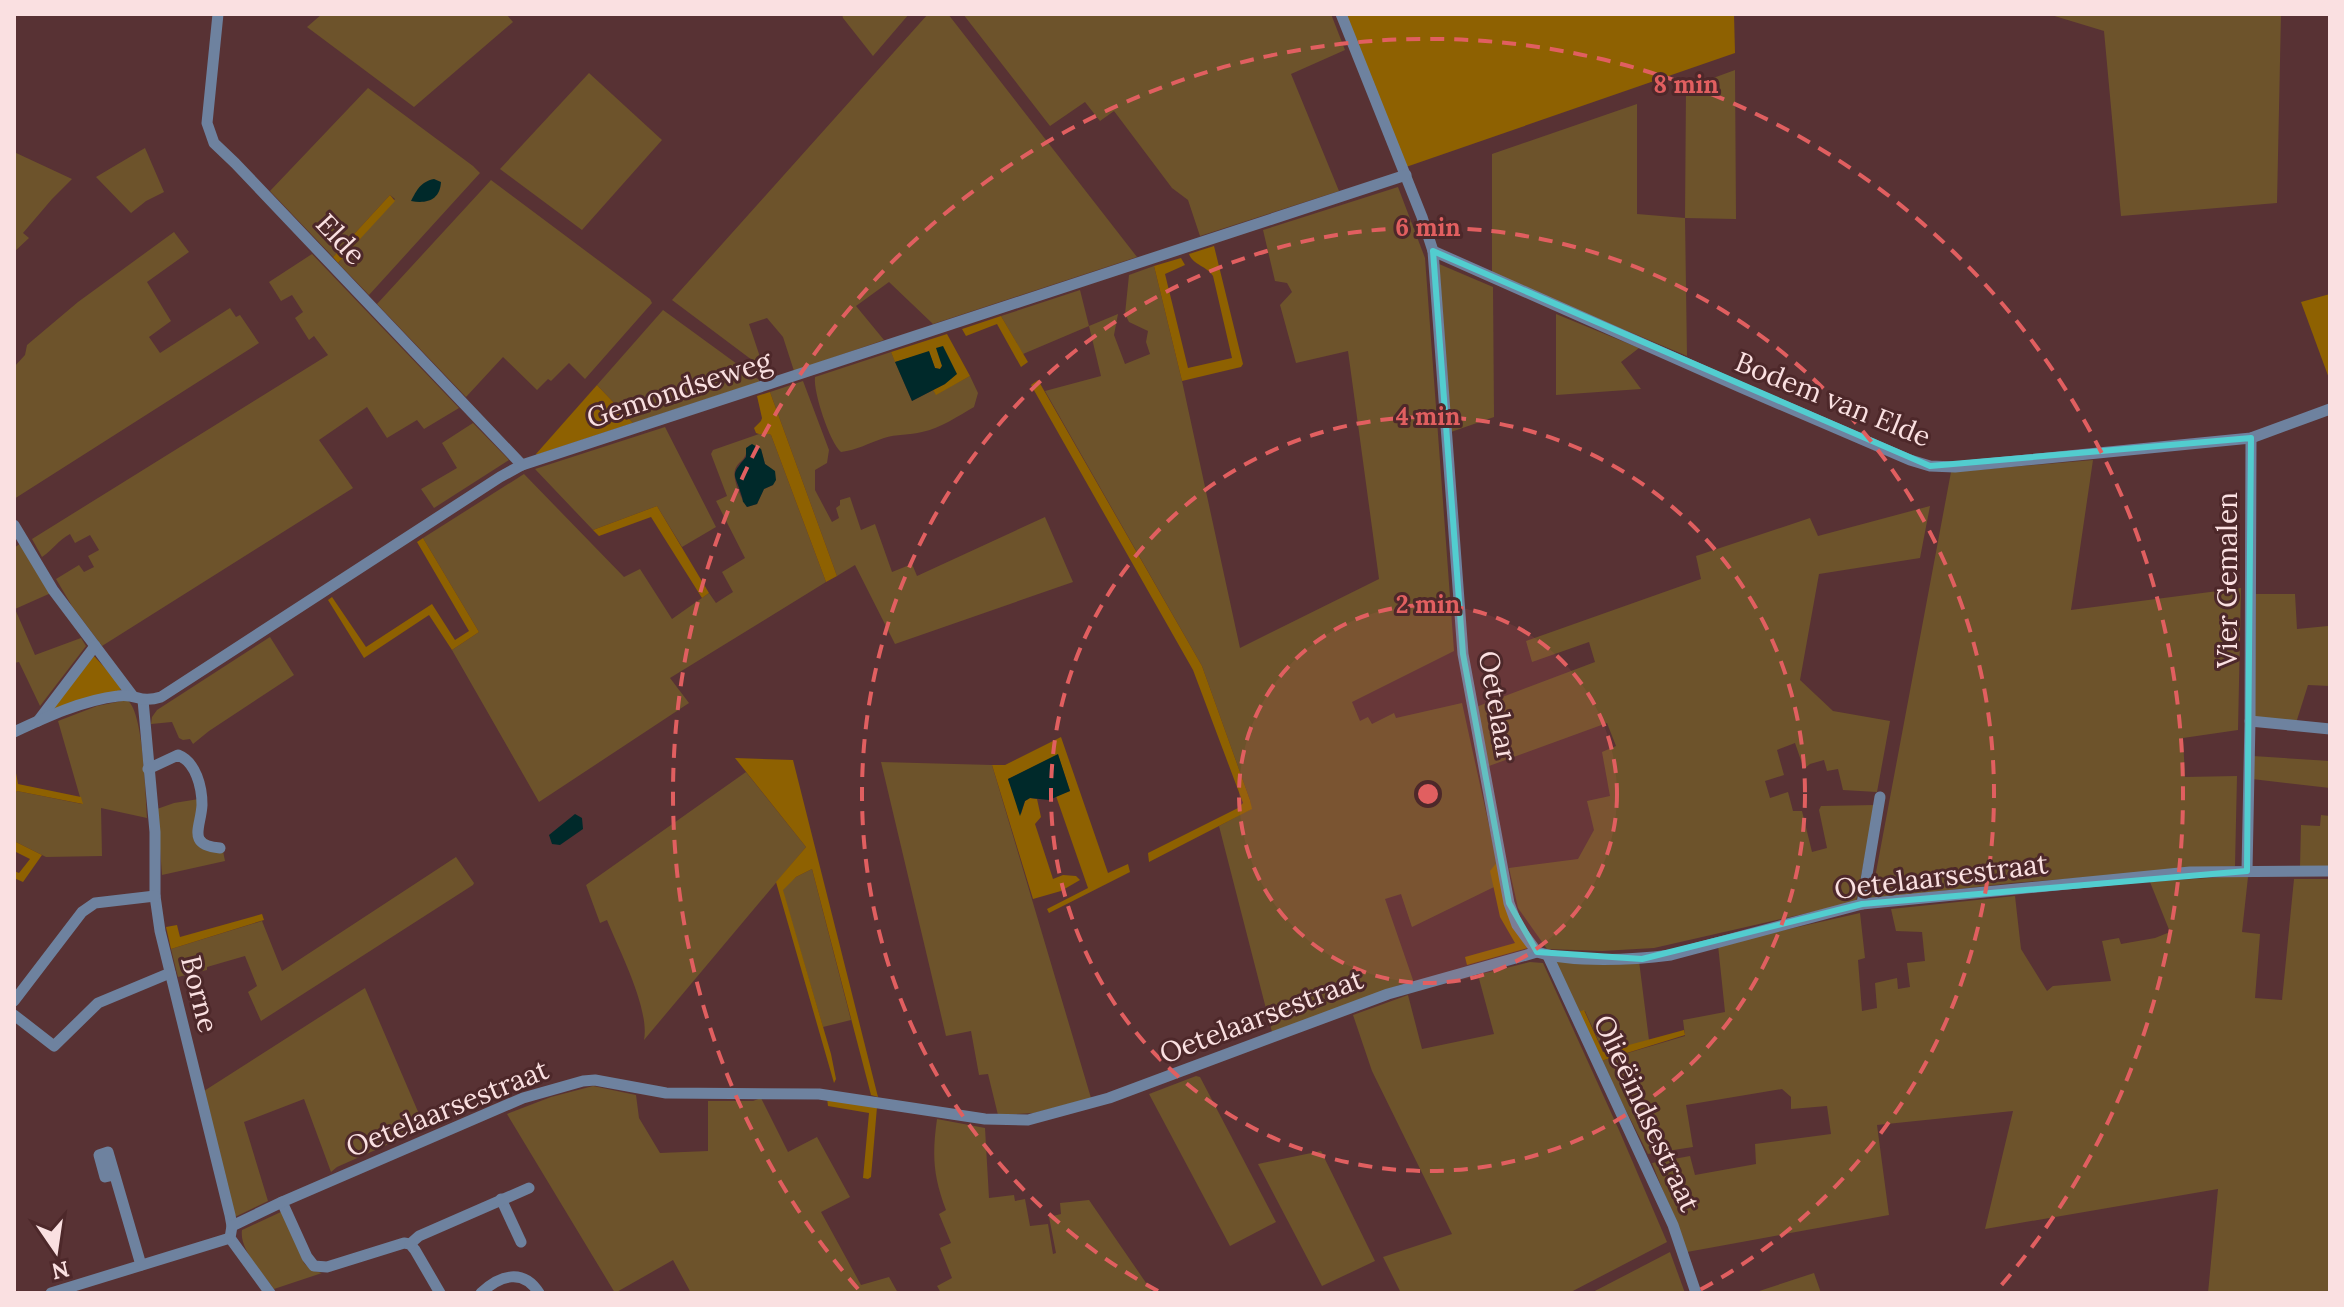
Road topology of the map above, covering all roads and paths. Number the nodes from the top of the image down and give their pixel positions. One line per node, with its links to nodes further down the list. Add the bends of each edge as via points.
1 (218, 14): 7 (street, Elde, via 207,123 214,143)
2 (1341, 14): 3 (street, Oetelaar)
3 (1406, 175): 4 (street, Oetelaar); 7 (street, Gemondseweg)
4 (1433, 251): 6 (street, Bodem van Elde, via 1930,466); 22 (street, Oetelaar, via 1463,654 1509,903 1517,925)
5 (2330, 409): 6 (street, Bodem van Elde)
6 (2251, 438): 12 (street, Vier Gemalen)
7 (522, 465): 10 (street, Gemondseweg, via 167,694)
8 (14, 525): 9 (street)
9 (95, 646): 10 (street); 11 (street)
10 (138, 698): 11 (street, Gemondseweg, via 101,700); 15 (street, Borne)
11 (38, 721): 14 (street, Gemondseweg)
12 (2250, 721): 13 (street); 18 (street, Vier Gemalen)
13 (2330, 729)
14 (14, 732)
15 (148, 769): 17 (street, via 178,755 191,764 202,805 197,825 201,843); 20 (street, Borne)
16 (1880, 797): 21 (street)
17 (220, 848)
18 (2247, 871): 19 (street, Oetelaarsestraat); 21 (street, Oetelaarsestraat)
19 (2330, 871)
20 (155, 896): 23 (street, Borne); 24 (street, via 95,903 82,912)
21 (1862, 904): 22 (street, Oetelaarsestraat, via 1671,955 1642,959)
22 (1542, 954): 29 (street, Oetelaarsestraat, via 1388,994 1109,1098 1028,1120 985,1119 819,1094 666,1093 583,1081 523,1098); 39 (street, Olieëindsestraat, via 1673,1225)
23 (170, 973): 25 (street, via 98,1003 54,1046); 30 (street, Borne)
24 (14, 1001)
25 (14, 1015)
26 (114, 1175): 33 (street)
27 (529, 1188): 28 (street)
28 (501, 1199): 31 (street); 32 (street)
29 (282, 1202): 30 (street, Oetelaarsestraat); 32 (street, via 314,1266)
30 (231, 1232): 33 (street, Oetelaarsestraat); 35 (street)
31 (521, 1242)
32 (410, 1244): 36 (street)
33 (141, 1265): 34 (street, Oetelaarsestraat)
34 (51, 1293)
35 (270, 1293)
36 (440, 1293)
37 (481, 1293): 38 (street, via 518,1276)
38 (539, 1293)
39 (1696, 1293)

